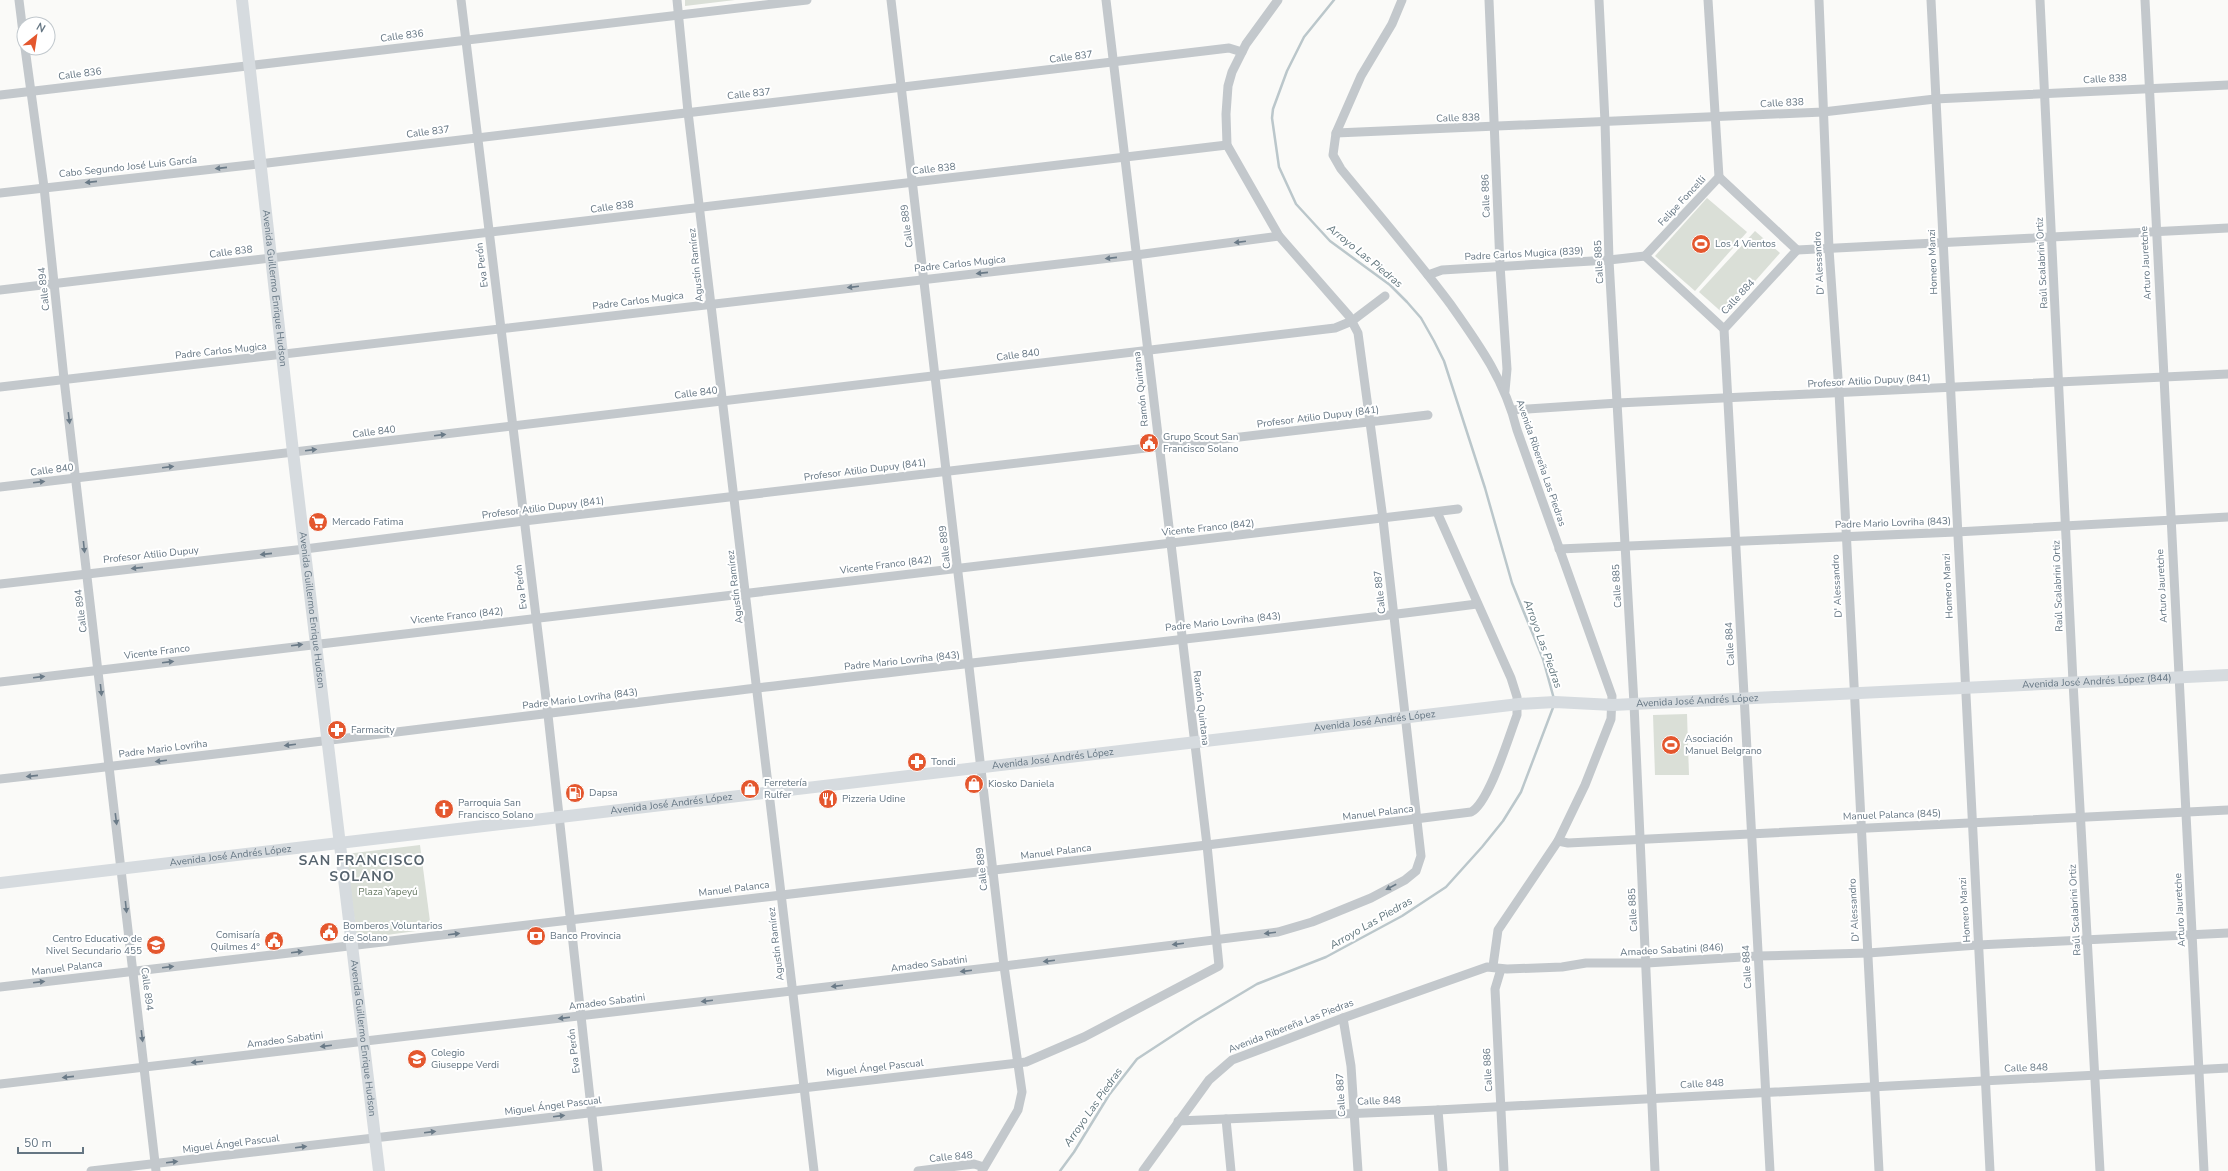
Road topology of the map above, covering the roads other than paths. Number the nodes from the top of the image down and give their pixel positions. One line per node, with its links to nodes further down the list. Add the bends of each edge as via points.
1 (19, 0): 18 (street)
2 (242, 0): 23 (main road, Avenida Guillermo Enrique Hudson)
3 (461, 0): 19 (street, Eva Perón)
4 (677, 0): 17 (street, Agustín Ramírez)
5 (807, 0): 17 (street, Calle 836)
6 (891, 0): 25 (street, Calle 889)
7 (1106, 0): 22 (street, Ramón Quintana)
8 (1278, 0): 20 (street)
9 (1402, 0): 36 (street, Avenida Ribereña Las Piedras, via 1392,24 1361,76)
10 (1489, 0): 35 (street, Calle 886)
11 (1599, 0): 34 (street, Calle 885)
12 (1708, 0): 33 (street, Felipe Foncelli)
13 (1819, 0): 32 (street, D' Alessandro)
14 (1931, 0): 30 (street, Homero Manzi)
15 (2040, 0): 28 (street, Raúl Scalabrini Ortiz)
16 (2145, 0): 26 (street, Arturo Jauretche)
17 (679, 15): 19 (street, Calle 836); 31 (street, Agustín Ramírez)
18 (21, 16)
19 (466, 40): 23 (street, Calle 836); 37 (street, Eva Perón)
20 (1242, 52): 22 (street, Calle 837, via 1229,48); 38 (street, via 1228,86)
21 (26, 56): 27 (street, Calle 894)
22 (1113, 63): 25 (street, Calle 837); 39 (street, Ramón Quintana)
23 (249, 65): 27 (street, Calle 836); 40 (main road, Avenida Guillermo Enrique Hudson)
24 (2228, 84): 26 (street, Calle 838)
25 (902, 88): 31 (street, Calle 837); 42 (street, Calle 889)
26 (2149, 88): 28 (street, Calle 838); 47 (street, Arturo Jauretche)
27 (31, 91): 29 (street, Calle 836); 43 (street, Calle 894)
28 (2045, 93): 30 (street, Calle 838); 50 (street, Raúl Scalabrini Ortiz)
29 (0, 95)
30 (1936, 99): 32 (street, Calle 838); 51 (street, Homero Manzi)
31 (688, 112): 37 (street, Calle 837); 45 (street, Agustín Ramírez)
32 (1823, 112): 33 (street, Calle 838); 52 (street, D' Alessandro)
33 (1714, 117): 34 (street, Calle 838); 41 (street, Felipe Foncelli)
34 (1605, 122): 35 (street, Calle 838); 57 (street, Calle 885)
35 (1494, 128): 36 (street, Calle 838); 58 (street, Calle 886)
36 (1336, 133): 59 (street, Avenida Ribereña Las Piedras, via 1333,155 1341,169)
37 (477, 137): 40 (street, Calle 837); 48 (street, Eva Perón)
38 (1227, 145): 39 (street, Calle 838); 49 (street)
39 (1125, 159): 42 (street, Calle 838); 54 (street, Ramón Quintana)
40 (259, 164): 43 (street, Cabo Segundo José Luis García, one-way to 43); 56 (main road, Avenida Guillermo Enrique Hudson)
41 (1719, 178): 53 (street); 55 (street, Felipe Foncelli)
42 (913, 182): 45 (street, Calle 838); 60 (street, Calle 889)
43 (44, 187): 44 (street, Cabo Segundo José Luis García); 61 (street, Calle 894)
44 (0, 192)
45 (701, 208): 48 (street, Calle 838); 64 (street, Agustín Ramírez)
46 (2228, 228): 47 (street)
47 (2155, 232): 50 (street); 72 (street, Arturo Jauretche)
48 (489, 233): 56 (street, Calle 838); 66 (street, Eva Perón)
49 (1278, 236): 54 (street, Padre Carlos Mugica, one-way to 54); 65 (street)
50 (2052, 238): 51 (street); 74 (street, Raúl Scalabrini Ortiz)
51 (1943, 243): 52 (street); 76 (street, Homero Manzi)
52 (1829, 249): 53 (street); 78 (street, D' Alessandro)
53 (1797, 250): 67 (street, Calle 884)
54 (1136, 255): 60 (street, Padre Carlos Mugica, one-way to 60); 68 (street, Ramón Quintana)
55 (1645, 256): 57 (street, Padre Carlos Mugica (839)); 67 (street)
56 (271, 259): 61 (street, Calle 838); 69 (main road, Avenida Guillermo Enrique Hudson)
57 (1609, 260): 58 (street, Padre Carlos Mugica (839)); 81 (street, Calle 885)
58 (1500, 265): 59 (street, Padre Carlos Mugica (839), via 1442,270); 77 (street, Calle 886, via 1507,369)
59 (1428, 274): 77 (street, Avenida Ribereña Las Piedras, via 1484,352)
60 (924, 279): 64 (street, Padre Carlos Mugica, one-way to 64); 71 (street, Calle 889)
61 (55, 284): 62 (street, Calle 838); 73 (street, Calle 894)
62 (0, 290)
63 (1384, 296): 65 (street, Calle 840)
64 (711, 304): 66 (street, Padre Carlos Mugica); 80 (street, Agustín Ramírez)
65 (1352, 321): 68 (street, Calle 840, via 1335,328); 84 (street, Calle 887, via 1358,333)
66 (500, 328): 69 (street, Padre Carlos Mugica); 85 (street, Eva Perón)
67 (1724, 329): 79 (street, Calle 884)
68 (1148, 350): 71 (street, Calle 840); 86 (street, Ramón Quintana)
69 (282, 355): 73 (street, Padre Carlos Mugica); 87 (main road, Avenida Guillermo Enrique Hudson)
70 (2228, 374): 72 (street, Profesor Atilio Dupuy (841))
71 (936, 376): 80 (street, Calle 840); 88 (street, Calle 889)
72 (2163, 378): 74 (street, Profesor Atilio Dupuy (841)); 96 (street, Arturo Jauretche)
73 (64, 379): 75 (street, Padre Carlos Mugica); 89 (street, Calle 894, one-way to 89)
74 (2059, 381): 76 (street, Profesor Atilio Dupuy (841)); 98 (street, Raúl Scalabrini Ortiz)
75 (0, 387)
76 (1949, 388): 78 (street, Profesor Atilio Dupuy (841)); 99 (street, Homero Manzi)
77 (1505, 391): 82 (street, Avenida Ribereña Las Piedras)
78 (1838, 392): 79 (street, Profesor Atilio Dupuy (841)); 100 (street, D' Alessandro)
79 (1729, 399): 81 (street, Profesor Atilio Dupuy (841)); 101 (street, Calle 884)
80 (724, 400): 85 (street, Calle 840); 91 (street, Agustín Ramírez)
81 (1618, 403): 82 (street, Profesor Atilio Dupuy (841)); 103 (street, Calle 885)
82 (1512, 410): 105 (street, Avenida Ribereña Las Piedras)
83 (1428, 415): 84 (street, Profesor Atilio Dupuy (841))
84 (1370, 422): 86 (street, Profesor Atilio Dupuy (841)); 95 (street, Calle 887)
85 (512, 427): 87 (street, Calle 840, one-way to 85); 97 (street, Eva Perón)
86 (1159, 447): 88 (street, Profesor Atilio Dupuy (841)); 102 (street, Ramón Quintana)
87 (293, 452): 89 (street, Calle 840, one-way to 87); 104 (main road, Avenida Guillermo Enrique Hudson)
88 (948, 472): 91 (street, Profesor Atilio Dupuy (841)); 106 (street, Calle 889)
89 (77, 478): 90 (street, Calle 840, one-way to 89); 107 (street, Calle 894, one-way to 107)
90 (0, 487)
91 (735, 497): 97 (street, Profesor Atilio Dupuy (841)); 109 (street, Agustín Ramírez)
92 (1458, 509): 93 (street, Vicente Franco (842))
93 (1437, 512): 95 (street, Vicente Franco (842)); 110 (street)
94 (2228, 517): 96 (street, Padre Mario Lovriha (843))
95 (1383, 519): 102 (street, Vicente Franco (842)); 111 (street, Calle 887)
96 (2170, 519): 98 (street, Padre Mario Lovriha (843)); 118 (street, Arturo Jauretche)
97 (524, 521): 104 (street, Profesor Atilio Dupuy (841)); 112 (street, Eva Perón)
98 (2066, 526): 99 (street, Padre Mario Lovriha (843)); 120 (street, Raúl Scalabrini Ortiz)
99 (1956, 532): 100 (street, Padre Mario Lovriha (843)); 122 (street, Homero Manzi)
100 (1845, 536): 101 (street, Padre Mario Lovriha (843)); 123 (street, D' Alessandro)
101 (1736, 542): 103 (street, Padre Mario Lovriha (843)); 124 (street, Calle 884)
102 (1170, 543): 106 (street, Vicente Franco (842)); 113 (street, Ramón Quintana)
103 (1626, 547): 105 (street, Padre Mario Lovriha (843)); 126 (street, Calle 885)
104 (305, 549): 107 (street, Profesor Atilio Dupuy, one-way to 107); 114 (main road, Avenida Guillermo Enrique Hudson)
105 (1559, 549): 127 (street, Avenida Ribereña Las Piedras, via 1609,686)
106 (958, 567): 109 (street, Vicente Franco (842)); 115 (street, Calle 889)
107 (87, 573): 108 (street, Profesor Atilio Dupuy); 116 (street, Calle 894)
108 (0, 584)
109 (746, 594): 112 (street, Vicente Franco (842)); 121 (street, Agustín Ramírez)
110 (1477, 604): 111 (street, Padre Mario Lovriha (843)); 125 (street, via 1511,678)
111 (1394, 614): 113 (street, Padre Mario Lovriha (843)); 129 (street, Calle 887)
112 (535, 618): 114 (street, Vicente Franco (842)); 128 (street, Eva Perón)
113 (1180, 638): 115 (street, Padre Mario Lovriha (843)); 131 (street, Ramón Quintana)
114 (317, 643): 116 (street, Vicente Franco, one-way to 114); 130 (main road, Avenida Guillermo Enrique Hudson)
115 (969, 664): 121 (street, Padre Mario Lovriha (843)); 133 (street, Calle 889)
116 (99, 670): 119 (street, Vicente Franco, one-way to 116); 132 (street, Calle 894, one-way to 132)
117 (2228, 675): 118 (main road, Avenida José Andrés López (844))
118 (2178, 677): 120 (main road, Avenida José Andrés López (844)); 137 (street, Arturo Jauretche)
119 (0, 682)
120 (2073, 682): 122 (main road, Avenida José Andrés López (844)); 138 (street, Raúl Scalabrini Ortiz)
121 (758, 687): 128 (street, Padre Mario Lovriha (843)); 135 (street, Agustín Ramírez)
122 (1965, 688): 123 (main road, Avenida José Andrés López); 141 (street, Homero Manzi)
123 (1853, 693): 124 (main road, Avenida José Andrés López); 142 (street, D' Alessandro)
124 (1743, 698): 126 (main road, Avenida José Andrés López); 143 (street, Calle 884)
125 (1518, 704): 127 (main road, Avenida José Andrés López); 129 (main road, Avenida José Andrés López); 140 (street, Manuel Palanca, via 1517,715 1479,806 1471,812)
126 (1634, 704): 127 (main road, Avenida José Andrés López); 144 (street, Calle 885)
127 (1607, 705): 145 (street, Avenida Ribereña Las Piedras, via 1611,719 1585,785)
128 (548, 714): 130 (street, Padre Mario Lovriha (843)); 139 (street, Eva Perón)
129 (1405, 718): 131 (main road, Avenida José Andrés López); 140 (street, Calle 887)
130 (329, 740): 132 (street, Padre Mario Lovriha, one-way to 132); 146 (main road, Avenida Guillermo Enrique Hudson)
131 (1194, 742): 133 (main road, Avenida José Andrés López); 147 (street, Ramón Quintana)
132 (109, 767): 134 (street, Padre Mario Lovriha, one-way to 134); 148 (street, Calle 894, one-way to 148)
133 (983, 767): 135 (main road, Avenida José Andrés López); 149 (street, Calle 889)
134 (0, 779)
135 (770, 792): 139 (main road, Avenida José Andrés López); 151 (street, Agustín Ramírez)
136 (2228, 810): 137 (street, Manuel Palanca (845))
137 (2186, 812): 138 (street, Manuel Palanca (845)); 154 (street, Arturo Jauretche)
138 (2082, 817): 141 (street, Manuel Palanca (845)); 156 (street, Raúl Scalabrini Ortiz)
139 (559, 818): 146 (main road, Avenida José Andrés López); 152 (street, Eva Perón)
140 (1417, 820): 147 (street, Manuel Palanca); 155 (street, Calle 887, one-way to 155, via 1420,862 1411,876 1405,880 1371,898 1312,922 1278,932)
141 (1971, 823): 142 (street, Manuel Palanca (845)); 158 (street, Homero Manzi)
142 (1860, 827): 143 (street, Manuel Palanca (845)); 159 (street, D' Alessandro)
143 (1751, 833): 144 (street, Manuel Palanca (845)); 160 (street, Calle 884)
144 (1641, 838): 145 (street, Manuel Palanca (845), via 1568,843); 161 (street, Calle 885)
145 (1558, 841): 163 (street, Avenida Ribereña Las Piedras, via 1498,930)
146 (340, 843): 148 (main road, Avenida José Andrés López); 157 (main road, Avenida Guillermo Enrique Hudson)
147 (1207, 845): 149 (street, Manuel Palanca); 155 (street, Ramón Quintana)
148 (122, 869): 150 (main road, Avenida José Andrés López); 164 (street, Calle 894, one-way to 164)
149 (993, 870): 151 (street, Manuel Palanca); 162 (street, Calle 889)
150 (0, 883)
151 (782, 895): 152 (street, Manuel Palanca); 166 (street, Agustín Ramírez)
152 (570, 920): 157 (street, Manuel Palanca, one-way to 152); 167 (street, Eva Perón)
153 (2228, 933): 154 (street, Amadeo Sabatini (846))
154 (2192, 935): 156 (street, Amadeo Sabatini (846)); 173 (street, Arturo Jauretche)
155 (1216, 940): 162 (street, Amadeo Sabatini, one-way to 162); 170 (street, Ramón Quintana, via 1219,966 1084,1036 1031,1061)
156 (2087, 940): 158 (street, Amadeo Sabatini (846)); 174 (street, Raúl Scalabrini Ortiz)
157 (351, 945): 164 (street, Manuel Palanca, one-way to 157); 169 (main road, Avenida Guillermo Enrique Hudson)
158 (1978, 945): 159 (street, Amadeo Sabatini (846)); 175 (street, Homero Manzi)
159 (1868, 953): 160 (street, Amadeo Sabatini (846)); 177 (street, D' Alessandro)
160 (1758, 956): 161 (street, Amadeo Sabatini (846)); 179 (street, Calle 884)
161 (1646, 963): 163 (street, Amadeo Sabatini (846), via 1586,963 1562,967); 180 (street, Calle 885)
162 (1004, 966): 166 (street, Amadeo Sabatini, one-way to 166); 170 (street, Calle 889)
163 (1497, 968): 168 (street, Avenida Ribereña Las Piedras, via 1475,970); 181 (street, Calle 886, via 1495,989)
164 (133, 971): 165 (street, Manuel Palanca, one-way to 164); 171 (street, Calle 894, one-way to 171)
165 (0, 987)
166 (793, 991): 167 (street, Amadeo Sabatini, one-way to 167); 178 (street, Agustín Ramírez)
167 (581, 1016): 169 (street, Amadeo Sabatini, one-way to 169); 183 (street, Eva Perón)
168 (1343, 1018): 184 (street, Calle 887, via 1351,1066); 186 (street, Avenida Ribereña Las Piedras, via 1232,1060 1209,1080)
169 (365, 1041): 171 (street, Amadeo Sabatini, one-way to 171); 187 (main road, Avenida Guillermo Enrique Hudson)
170 (1018, 1063): 178 (street, Miguel Ángel Pascual); 189 (street, Calle 889, via 1022,1092 1018,1110)
171 (146, 1068): 176 (street, Amadeo Sabatini, one-way to 176); 188 (street, Calle 894)
172 (2228, 1068): 173 (street, Calle 848)
173 (2199, 1069): 174 (street, Calle 848); 205 (street, Arturo Jauretche)
174 (2095, 1076): 175 (street, Calle 848); 204 (street, Raúl Scalabrini Ortiz)
175 (1985, 1081): 177 (street, Calle 848); 203 (street, Homero Manzi)
176 (0, 1084)
177 (1874, 1086): 179 (street, Calle 848); 202 (street, D' Alessandro)
178 (805, 1087): 183 (street, Miguel Ángel Pascual); 193 (street, Agustín Ramírez)
179 (1764, 1092): 180 (street, Calle 848); 201 (street, Calle 884)
180 (1653, 1097): 181 (street, Calle 848); 200 (street, Calle 885)
181 (1501, 1105): 182 (street, Calle 848); 199 (street, Calle 886)
182 (1438, 1110): 184 (street, Calle 848); 198 (street)
183 (592, 1112): 187 (street, Miguel Ángel Pascual, one-way to 183); 192 (street, Eva Perón)
184 (1353, 1113): 185 (street, Calle 848); 197 (street, Calle 887)
185 (1226, 1119): 186 (street, Calle 848); 196 (street)
186 (1178, 1121): 195 (street, Avenida Ribereña Las Piedras)
187 (375, 1138): 188 (street, Miguel Ángel Pascual, one-way to 187); 191 (main road, Avenida Guillermo Enrique Hudson)
188 (156, 1167): 190 (street, Miguel Ángel Pascual)
189 (983, 1169): 194 (street, Calle 848, via 974,1164)
190 (91, 1171)
191 (379, 1171)
192 (598, 1171)
193 (814, 1171)
194 (918, 1171)
195 (1143, 1171)
196 (1231, 1171)
197 (1358, 1171)
198 (1443, 1171)
199 (1504, 1171)
200 (1655, 1171)
201 (1770, 1171)
202 (1879, 1171)
203 (1990, 1171)
204 (2100, 1171)
205 (2204, 1171)

